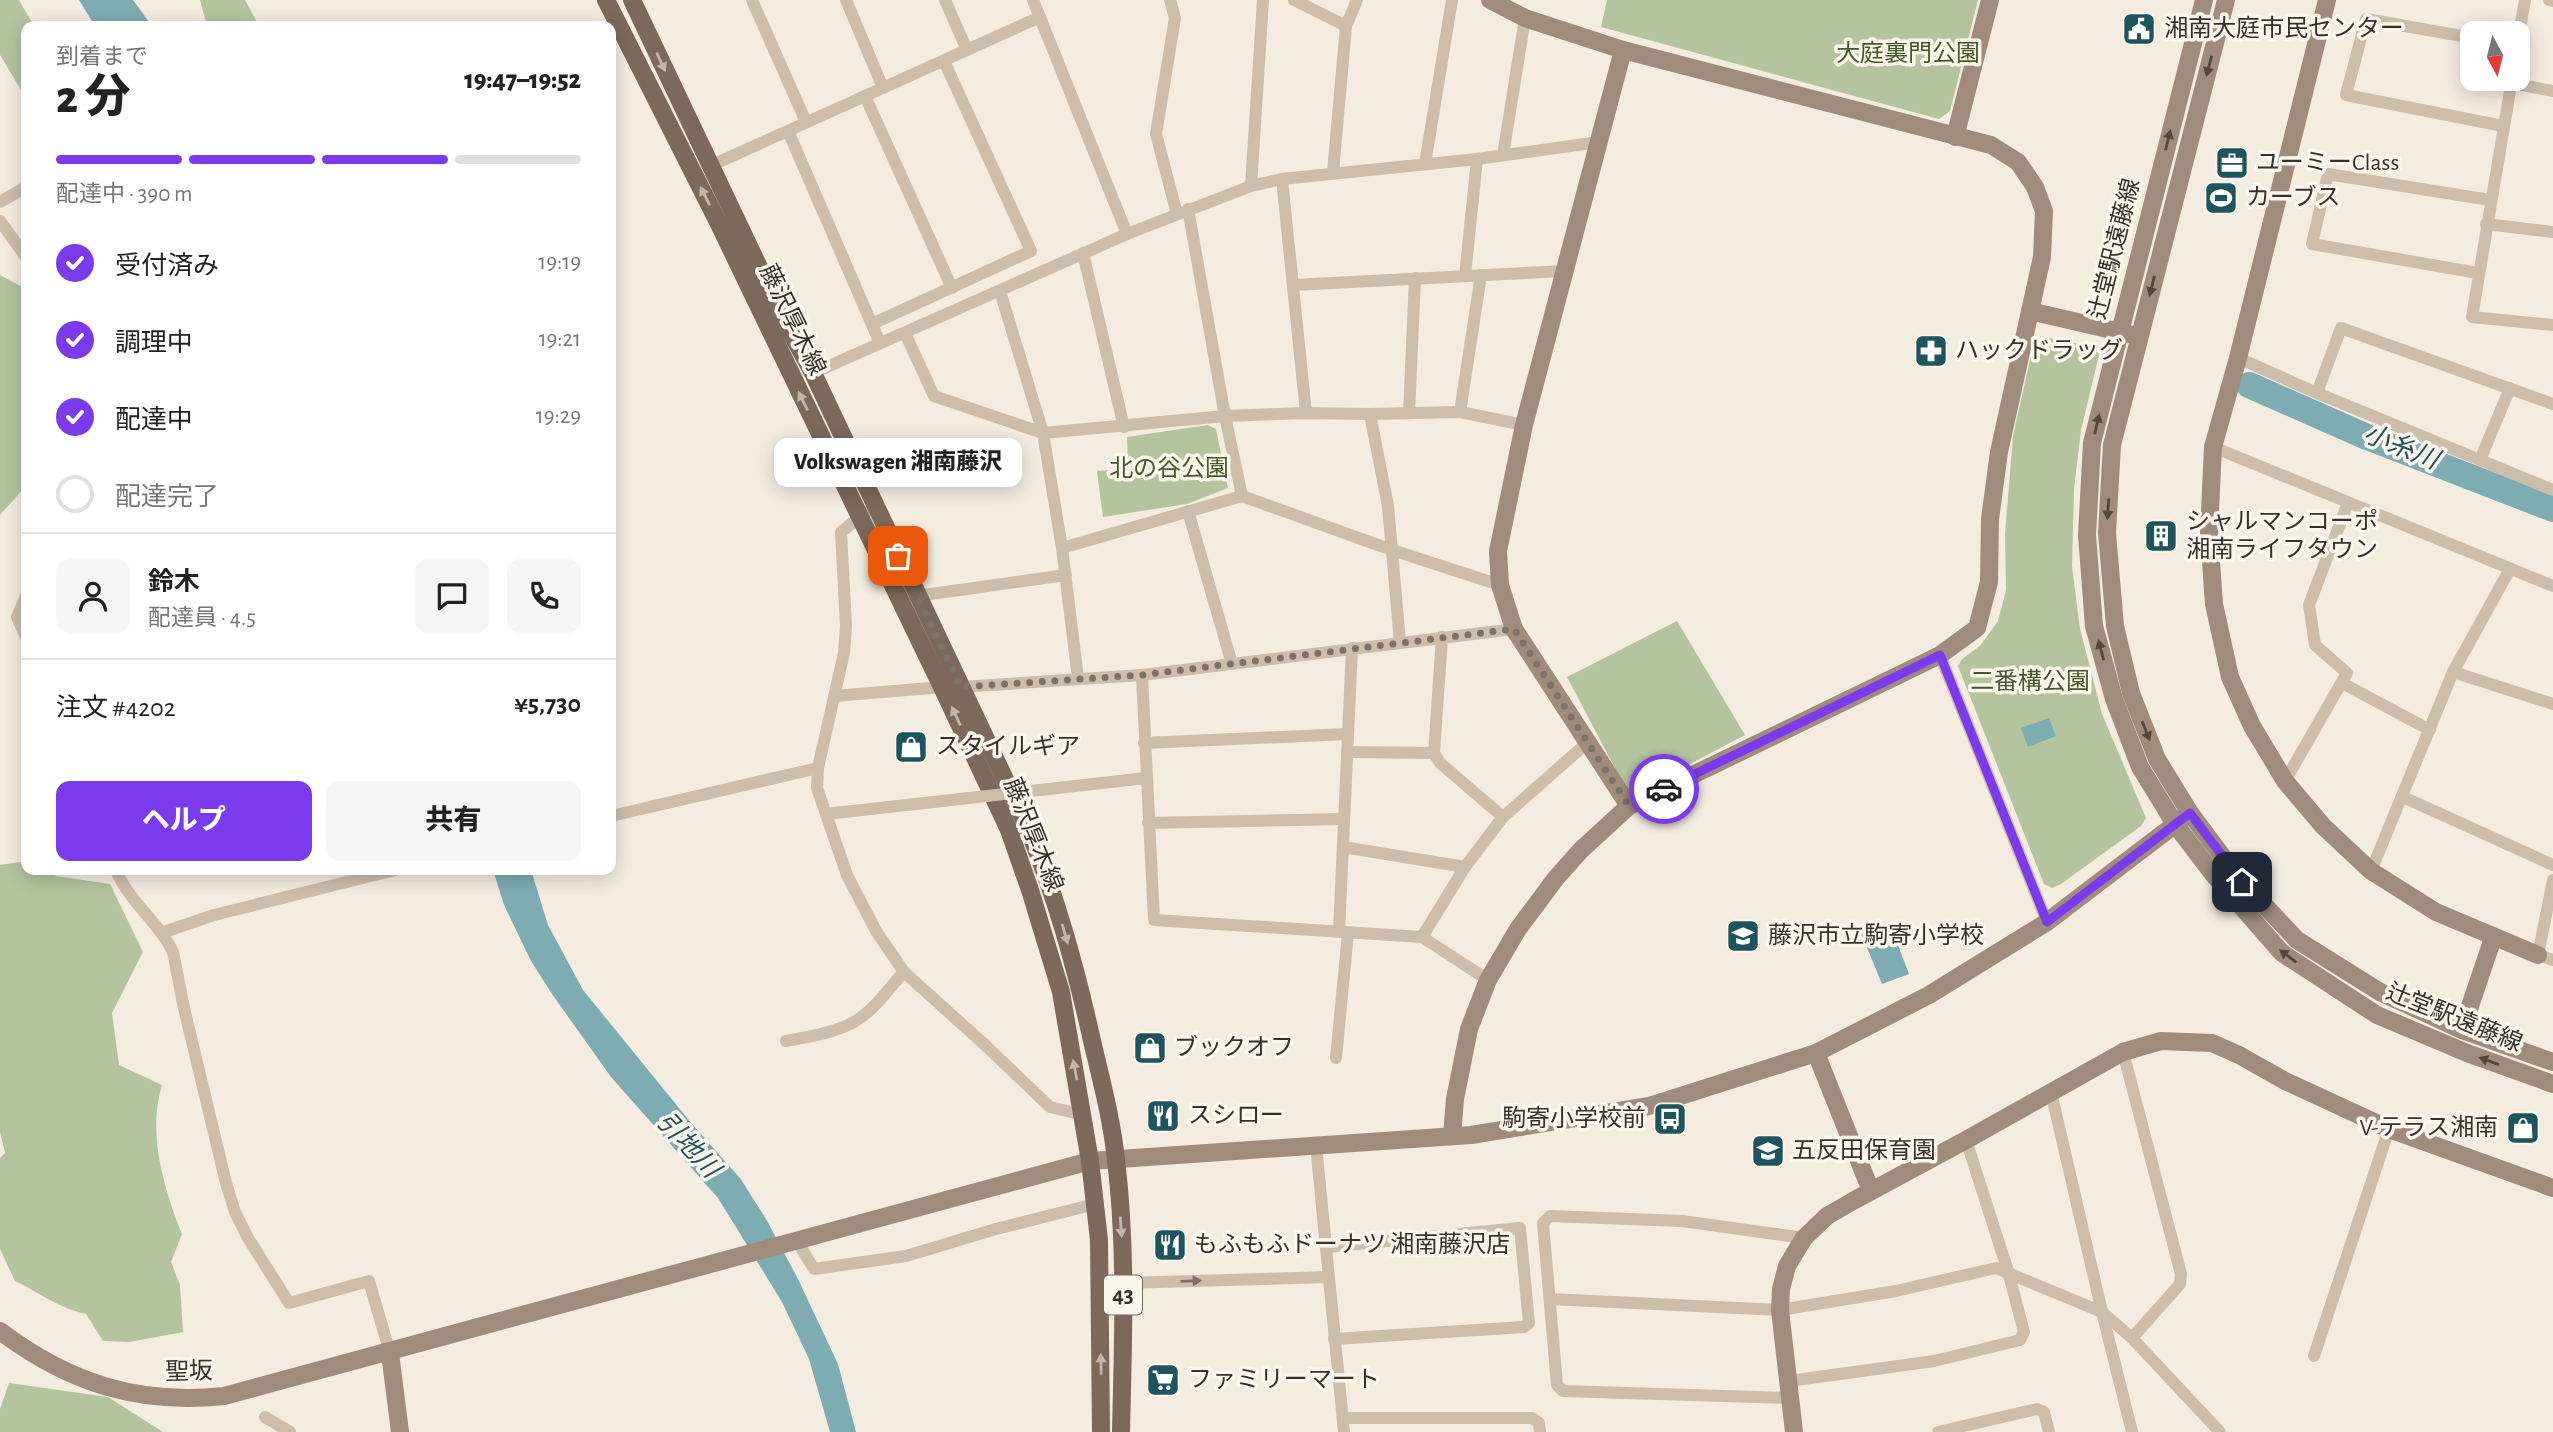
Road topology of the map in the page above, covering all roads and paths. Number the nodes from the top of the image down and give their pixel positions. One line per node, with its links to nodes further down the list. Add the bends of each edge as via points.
1 (606, 0): 88 (main road, 藤沢厚木線 / 43, one-way to 1)
2 (632, 0): 39 (main road, 藤沢厚木線 / 43, one-way to 39)
3 (752, 0): 31 (street)
4 (846, 0): 27 (street)
5 (945, 0): 23 (street)
6 (1033, 0): 18 (street)
7 (1170, 0): 46 (street, via 1175,18 1156,134)
8 (1263, 0): 42 (street)
9 (1294, 0): 21 (street)
10 (1357, 0): 21 (street)
11 (1452, 0): 38 (street)
12 (1490, 0): 19 (street)
13 (1990, 0): 34 (street)
14 (2204, 0): 64 (street, 辻堂駅遠藤線, one-way to 14)
15 (2226, 0): 66 (street, 辻堂駅遠藤線, one-way to 66)
16 (2327, 0): 68 (street)
17 (2525, 0): 20 (street)
18 (1040, 17): 23 (street); 50 (street)
19 (1525, 18): 24 (street); 36 (street)
20 (2521, 21)
21 (1346, 26): 40 (street)
22 (2460, 36): 32 (street, via 2367,19 2346,95)
23 (967, 50): 25 (street)
24 (1623, 50): 34 (street); 35 (street)
25 (944, 61): 27 (street); 59 (street, via 1031,251)
26 (2530, 86): 29 (street)
27 (883, 88): 30 (street)
28 (2509, 91): 32 (street)
29 (2553, 91)
30 (865, 96): 31 (street); 59 (street)
31 (806, 122): 33 (street)
32 (2503, 126): 44 (street)
33 (788, 131): 39 (street); 62 (street)
34 (1955, 137): 61 (street, via 1991,145 2018,162 2035,187 2044,211 2042,257)
35 (1599, 142): 36 (street); 53 (street)
36 (1503, 155): 37 (street)
37 (1477, 159): 38 (street); 56 (street)
38 (1425, 164): 40 (street)
39 (710, 166): 69 (main road, 藤沢厚木線 / 43)
40 (1333, 172): 41 (street)
41 (1282, 179): 42 (street); 58 (street)
42 (1251, 186): 46 (street)
43 (21, 190): 45 (street)
44 (2490, 200): 48 (street); 54 (street, via 2328,174 2312,244)
45 (0, 202)
46 (1183, 211): 50 (street); 77 (street)
47 (0, 221): 51 (street)
48 (2486, 224): 49 (street); 54 (street)
49 (2553, 232)
50 (1127, 234): 52 (street)
51 (21, 250)
52 (1083, 253): 60 (street); 79 (street)
53 (1565, 271): 55 (street); 78 (street)
54 (2478, 273): 63 (street, via 2472,317)
55 (1481, 275): 56 (street); 73 (street)
56 (1465, 276): 57 (street)
57 (1415, 278): 58 (street); 75 (street)
58 (1293, 285): 74 (street)
59 (952, 288): 62 (street)
60 (1000, 291): 65 (street); 80 (street)
61 (2030, 311): 64 (street); 102 (street, via 1999,452 1990,519 1989,582 1977,628)
62 (872, 324): 67 (street)
63 (2553, 325)
64 (2119, 332): 66 (street); 127 (street, 辻堂駅遠藤線, one-way to 64, via 2140,767 2114,699 2094,626 2087,535 2092,443)
65 (905, 333): 67 (street); 80 (street, via 934,396)
66 (2139, 337): 127 (street, 辻堂駅遠藤線, one-way to 127, via 2112,445 2107,533 2115,626 2139,715)
67 (880, 343): 69 (street)
68 (2238, 358): 71 (street); 81 (street)
69 (813, 373): 86 (main road, 藤沢厚木線 / 43)
70 (2510, 388): 71 (street, via 2341,328); 72 (street); 82 (street)
71 (2317, 393): 82 (street)
72 (2553, 404)
73 (1460, 412): 75 (street); 78 (street)
74 (1306, 413): 76 (street); 77 (street)
75 (1409, 413): 76 (street)
76 (1370, 414): 90 (street)
77 (1225, 416): 79 (street); 84 (street)
78 (1524, 425): 93 (street, via 1498,551)
79 (1124, 427): 80 (street)
80 (1043, 433): 89 (street)
81 (2213, 447): 85 (street); 120 (street, via 2209,533 2214,604 2230,677)
82 (2480, 460): 83 (street)
83 (2553, 490)
84 (1241, 496): 87 (street); 90 (street)
85 (2348, 503): 91 (street); 107 (street, via 2309,605 2315,645 2347,673)
86 (875, 506): 88 (street); 95 (main road, 藤沢厚木線 / 43)
87 (1188, 511): 89 (street); 103 (street)
88 (859, 516): 108 (main road, 藤沢厚木線 / 43); 110 (street, via 841,532 846,626)
89 (1062, 548): 92 (street)
90 (1392, 550): 93 (street); 100 (street)
91 (2510, 569): 94 (street); 104 (street)
92 (1066, 575): 95 (street); 106 (street)
93 (1500, 585): 98 (street)
94 (2553, 586)
95 (917, 596): 109 (main road, 藤沢厚木線 / 43)
96 (21, 608): 97 (street, via 17,617)
97 (21, 625)
98 (1514, 629): 99 (street); 114 (street)
99 (1442, 637): 100 (street); 117 (street)
100 (1400, 642): 101 (street)
101 (1352, 648): 103 (street); 113 (street)
102 (1940, 655): 122 (street); 136 (street)
103 (1232, 664): 105 (street)
104 (2453, 671): 111 (street); 112 (street)
105 (1142, 675): 106 (street); 115 (street)
106 (1078, 678): 109 (street)
107 (2342, 684): 112 (street); 120 (street)
108 (942, 687): 110 (street); 152 (main road, 藤沢厚木線 / 43, one-way to 108, via 1061,992 1030,890 1009,830)
109 (961, 687): 157 (main road, 藤沢厚木線 / 43, one-way to 157, via 1050,882 1081,990)
110 (835, 696): 118 (street)
111 (2553, 704)
112 (2430, 730): 121 (street)
113 (1348, 734): 115 (street); 116 (street)
114 (1588, 742): 122 (street); 125 (street)
115 (1144, 743): 119 (street)
116 (1347, 752): 117 (street); 126 (street)
117 (1434, 753): 125 (street)
118 (818, 768): 123 (street, via 817,788); 124 (street)
119 (1146, 778): 123 (street, bridge); 128 (street)
120 (2285, 781): 132 (street)
121 (2403, 797): 130 (street); 132 (street)
122 (1629, 806): 143 (street, via 1556,878)
123 (826, 814): 142 (street, via 864,910)
124 (616, 815)
125 (1503, 817): 131 (street)
126 (1344, 819): 128 (street); 129 (street)
127 (2183, 819): 136 (street, 聖坂); 144 (street, 辻堂駅遠藤線, via 2297,940 2380,992); 150 (street, 辻堂駅遠藤線, one-way to 127, via 2377,1015 2282,953 2213,874)
128 (1148, 823): 138 (street, via 1154,920)
129 (1343, 847): 131 (street); 138 (street)
130 (2553, 865)
131 (1465, 867): 139 (street)
132 (2371, 872): 140 (street, via 2437,912)
133 (119, 875): 137 (street)
134 (375, 875): 137 (street)
135 (2553, 880): 141 (street)
136 (2047, 922): 147 (street, 聖坂, via 1929,995)
137 (161, 933): 174 (street, via 173,953 219,1161 248,1238 289,1303 369,1281)
138 (1343, 933): 139 (street); 148 (street)
139 (1422, 937): 143 (street)
140 (2493, 938): 141 (street); 144 (street)
141 (2545, 958)
142 (904, 972): 145 (street, via 855,1022); 152 (street, via 1049,1107)
143 (1488, 980): 154 (street, via 1469,1029)
144 (2462, 1030): 149 (street, 辻堂駅遠藤線)
145 (786, 1041)
146 (2123, 1052): 151 (street); 153 (street, via 2161,1041 2212,1043); 172 (street, via 2181,1274 2180,1284)
147 (1816, 1053): 154 (street, 聖坂, via 1649,1106); 160 (street)
148 (1336, 1058)
149 (2553, 1062)
150 (2553, 1084)
151 (2051, 1092): 155 (street); 170 (street)
152 (1084, 1115): 158 (main road, 藤沢厚木線 / 43)
153 (2389, 1129): 159 (street); 175 (street)
154 (1452, 1136): 156 (street, 聖坂)
155 (1966, 1140): 160 (street); 165 (street)
156 (1316, 1145): 157 (street, 聖坂); 164 (street)
157 (1116, 1158): 158 (street, 聖坂); 167 (main road, 藤沢厚木線 / 43, one-way to 167)
158 (1090, 1161): 161 (main road, 藤沢厚木線 / 43); 163 (street, 聖坂)
159 (2553, 1188)
160 (1871, 1191): 162 (street, via 1827,1216)
161 (1095, 1205): 163 (street, via 906,1256 814,1269); 182 (main road, 藤沢厚木線 / 43, one-way to 161)
162 (1804, 1238): 168 (street, via 1682,1221 1550,1216 1543,1223); 169 (street, via 1787,1266)
163 (791, 1243): 174 (street, 聖坂)
164 (1327, 1247): 166 (street); 173 (street, via 1520,1227 1529,1323 1524,1327)
165 (2008, 1271): 169 (street, via 1996,1268 1896,1292); 170 (street); 176 (street, via 2024,1332 2020,1340)
166 (1329, 1277): 167 (street, one-way to 166); 173 (street)
167 (1123, 1283): 183 (main road, 藤沢厚木線 / 43)
168 (1550, 1299): 169 (street); 176 (street, via 1557,1385 1563,1391)
169 (1780, 1310): 176 (street)
170 (2102, 1312): 172 (street); 189 (street)
171 (0, 1331): 174 (street, 聖坂, via 76,1378 110,1389 190,1400 250,1390)
172 (2132, 1338): 177 (street)
173 (1334, 1339): 179 (street)
174 (390, 1353): 181 (street)
175 (2314, 1356)
176 (1790, 1389): 186 (street)
177 (2203, 1413): 190 (street); 191 (street)
178 (265, 1417): 180 (street)
179 (1343, 1418): 184 (street); 185 (street, via 1532,1418 1539,1423)
180 (290, 1432)
181 (400, 1432)
182 (1101, 1432)
183 (1121, 1432)
184 (1344, 1432)
185 (1540, 1432)
186 (1794, 1432)
187 (1938, 1432): 188 (street, via 2036,1409 2044,1412)
188 (2049, 1432)
189 (2132, 1432)
190 (2206, 1432)
191 (2220, 1432)

